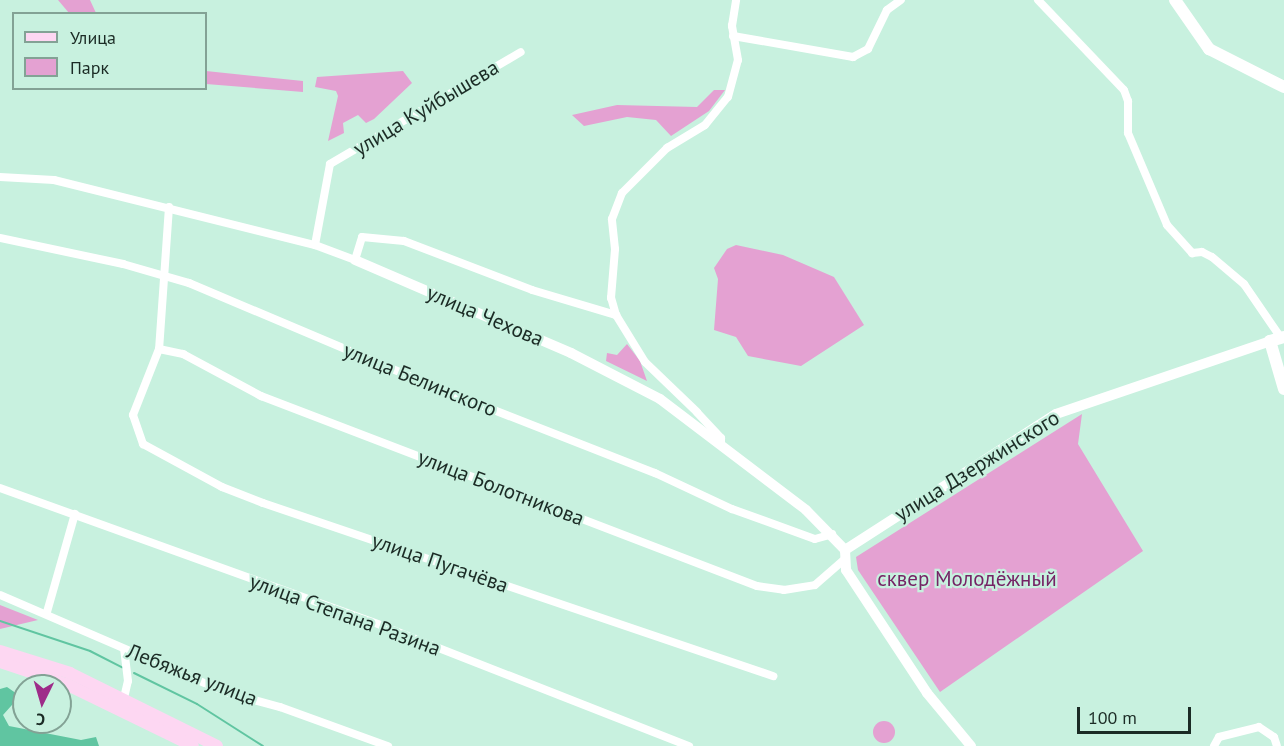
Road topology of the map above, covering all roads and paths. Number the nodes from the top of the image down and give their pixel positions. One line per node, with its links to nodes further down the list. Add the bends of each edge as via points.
1 (736, 0): 5 (street)
2 (901, 0): 5 (street, via 887,10 868,49 853,57)
3 (1038, 0): 15 (street, via 1124,90 1128,133 1167,225 1192,253 1212,257 1244,284)
4 (1175, 0): 7 (main road, via 1209,49)
5 (733, 36): 14 (street, via 738,60 728,97 705,125 667,148 622,193 612,219 615,249 611,298)
6 (521, 52): 11 (street, улица Куйбышева, via 330,164)
7 (1284, 87)
8 (0, 177): 9 (street, via 54,180)
9 (169, 207): 11 (street); 13 (street)
10 (0, 238): 13 (street, улица Белинского, via 123,264)
11 (315, 245): 12 (street)
12 (355, 260): 14 (street, улица Чехова, via 362,237 404,241 532,290); 18 (street, улица Чехова, via 604,369 660,399)
13 (164, 277): 16 (street); 21 (street, улица Белинского, via 216,293 397,372 655,473 732,509 815,539)
14 (616, 315): 18 (street, via 645,362 722,438)
15 (1278, 338): 17 (main road); 22 (street, улица Дзержинского, via 1056,414)
16 (159, 349): 22 (street, улица Болотникова, via 183,354 272,400 757,586 784,590 815,585); 28 (street, улица Пугачёва, via 133,415 143,444 222,487 427,555 591,617)
17 (1284, 389)
18 (722, 444): 21 (street, улица Чехова)
19 (0, 488): 20 (street, улица Степана Разина)
20 (75, 514): 24 (street); 33 (street, улица Степана Разина, via 380,625)
21 (832, 534): 22 (street, улица Чехова)
22 (845, 555): 34 (street, улица Чехова, via 846,570 927,693)
23 (0, 595): 24 (street, Лебяжья улица)
24 (47, 612): 25 (street, Лебяжья улица)
25 (124, 650): 29 (street, via 128,681); 32 (street, Лебяжья улица, via 228,693 280,707)
26 (0, 651): 29 (main road, via 48,664)
27 (0, 662): 30 (main road, via 93,695)
28 (773, 676)
29 (124, 698): 31 (main road)
30 (193, 746)
31 (218, 746)
32 (388, 746)
33 (689, 746)
34 (970, 746)
35 (1214, 746): 36 (street, via 1219,736 1258,727 1274,737)
36 (1277, 746)

